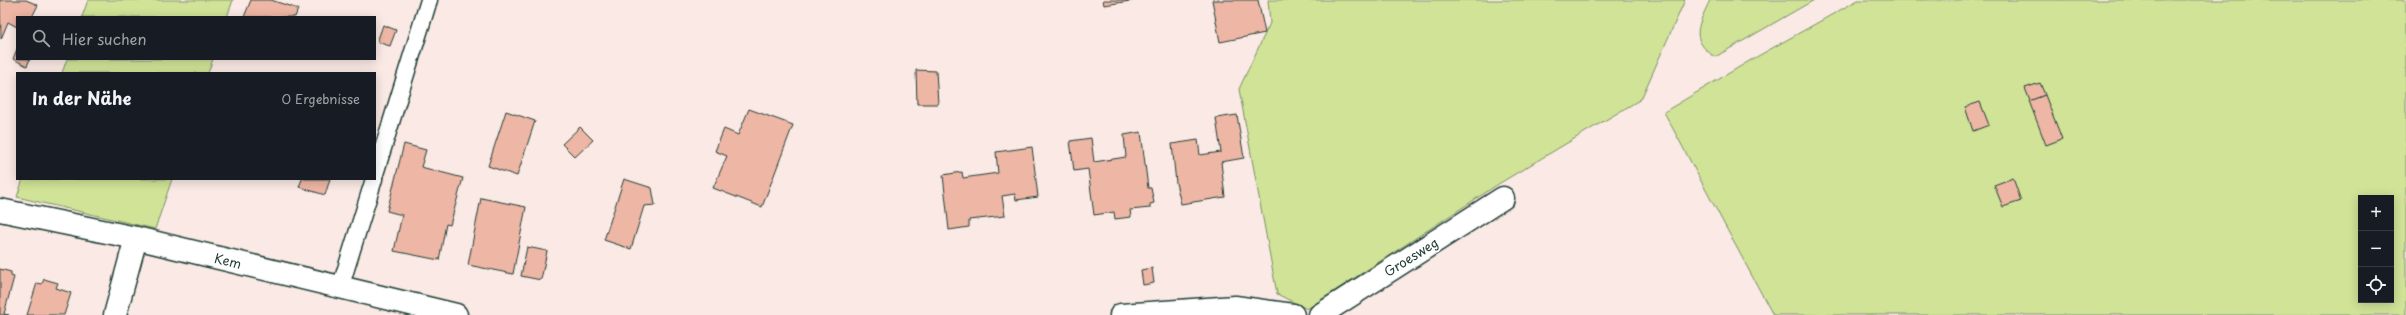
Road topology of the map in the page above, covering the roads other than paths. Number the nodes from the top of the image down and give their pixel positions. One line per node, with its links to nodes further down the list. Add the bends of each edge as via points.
1 (429, 0): 2 (lane)
2 (376, 171)
3 (374, 180): 7 (lane)
4 (1503, 198): 12 (street, Groesweg)
5 (0, 210): 6 (street, Kem)
6 (136, 238): 7 (street, Kem); 8 (street)
7 (340, 288): 9 (street, Kem)
8 (115, 315)
9 (456, 315)
10 (1121, 315): 11 (street, via 1235,307)
11 (1293, 315)
12 (1320, 315)

